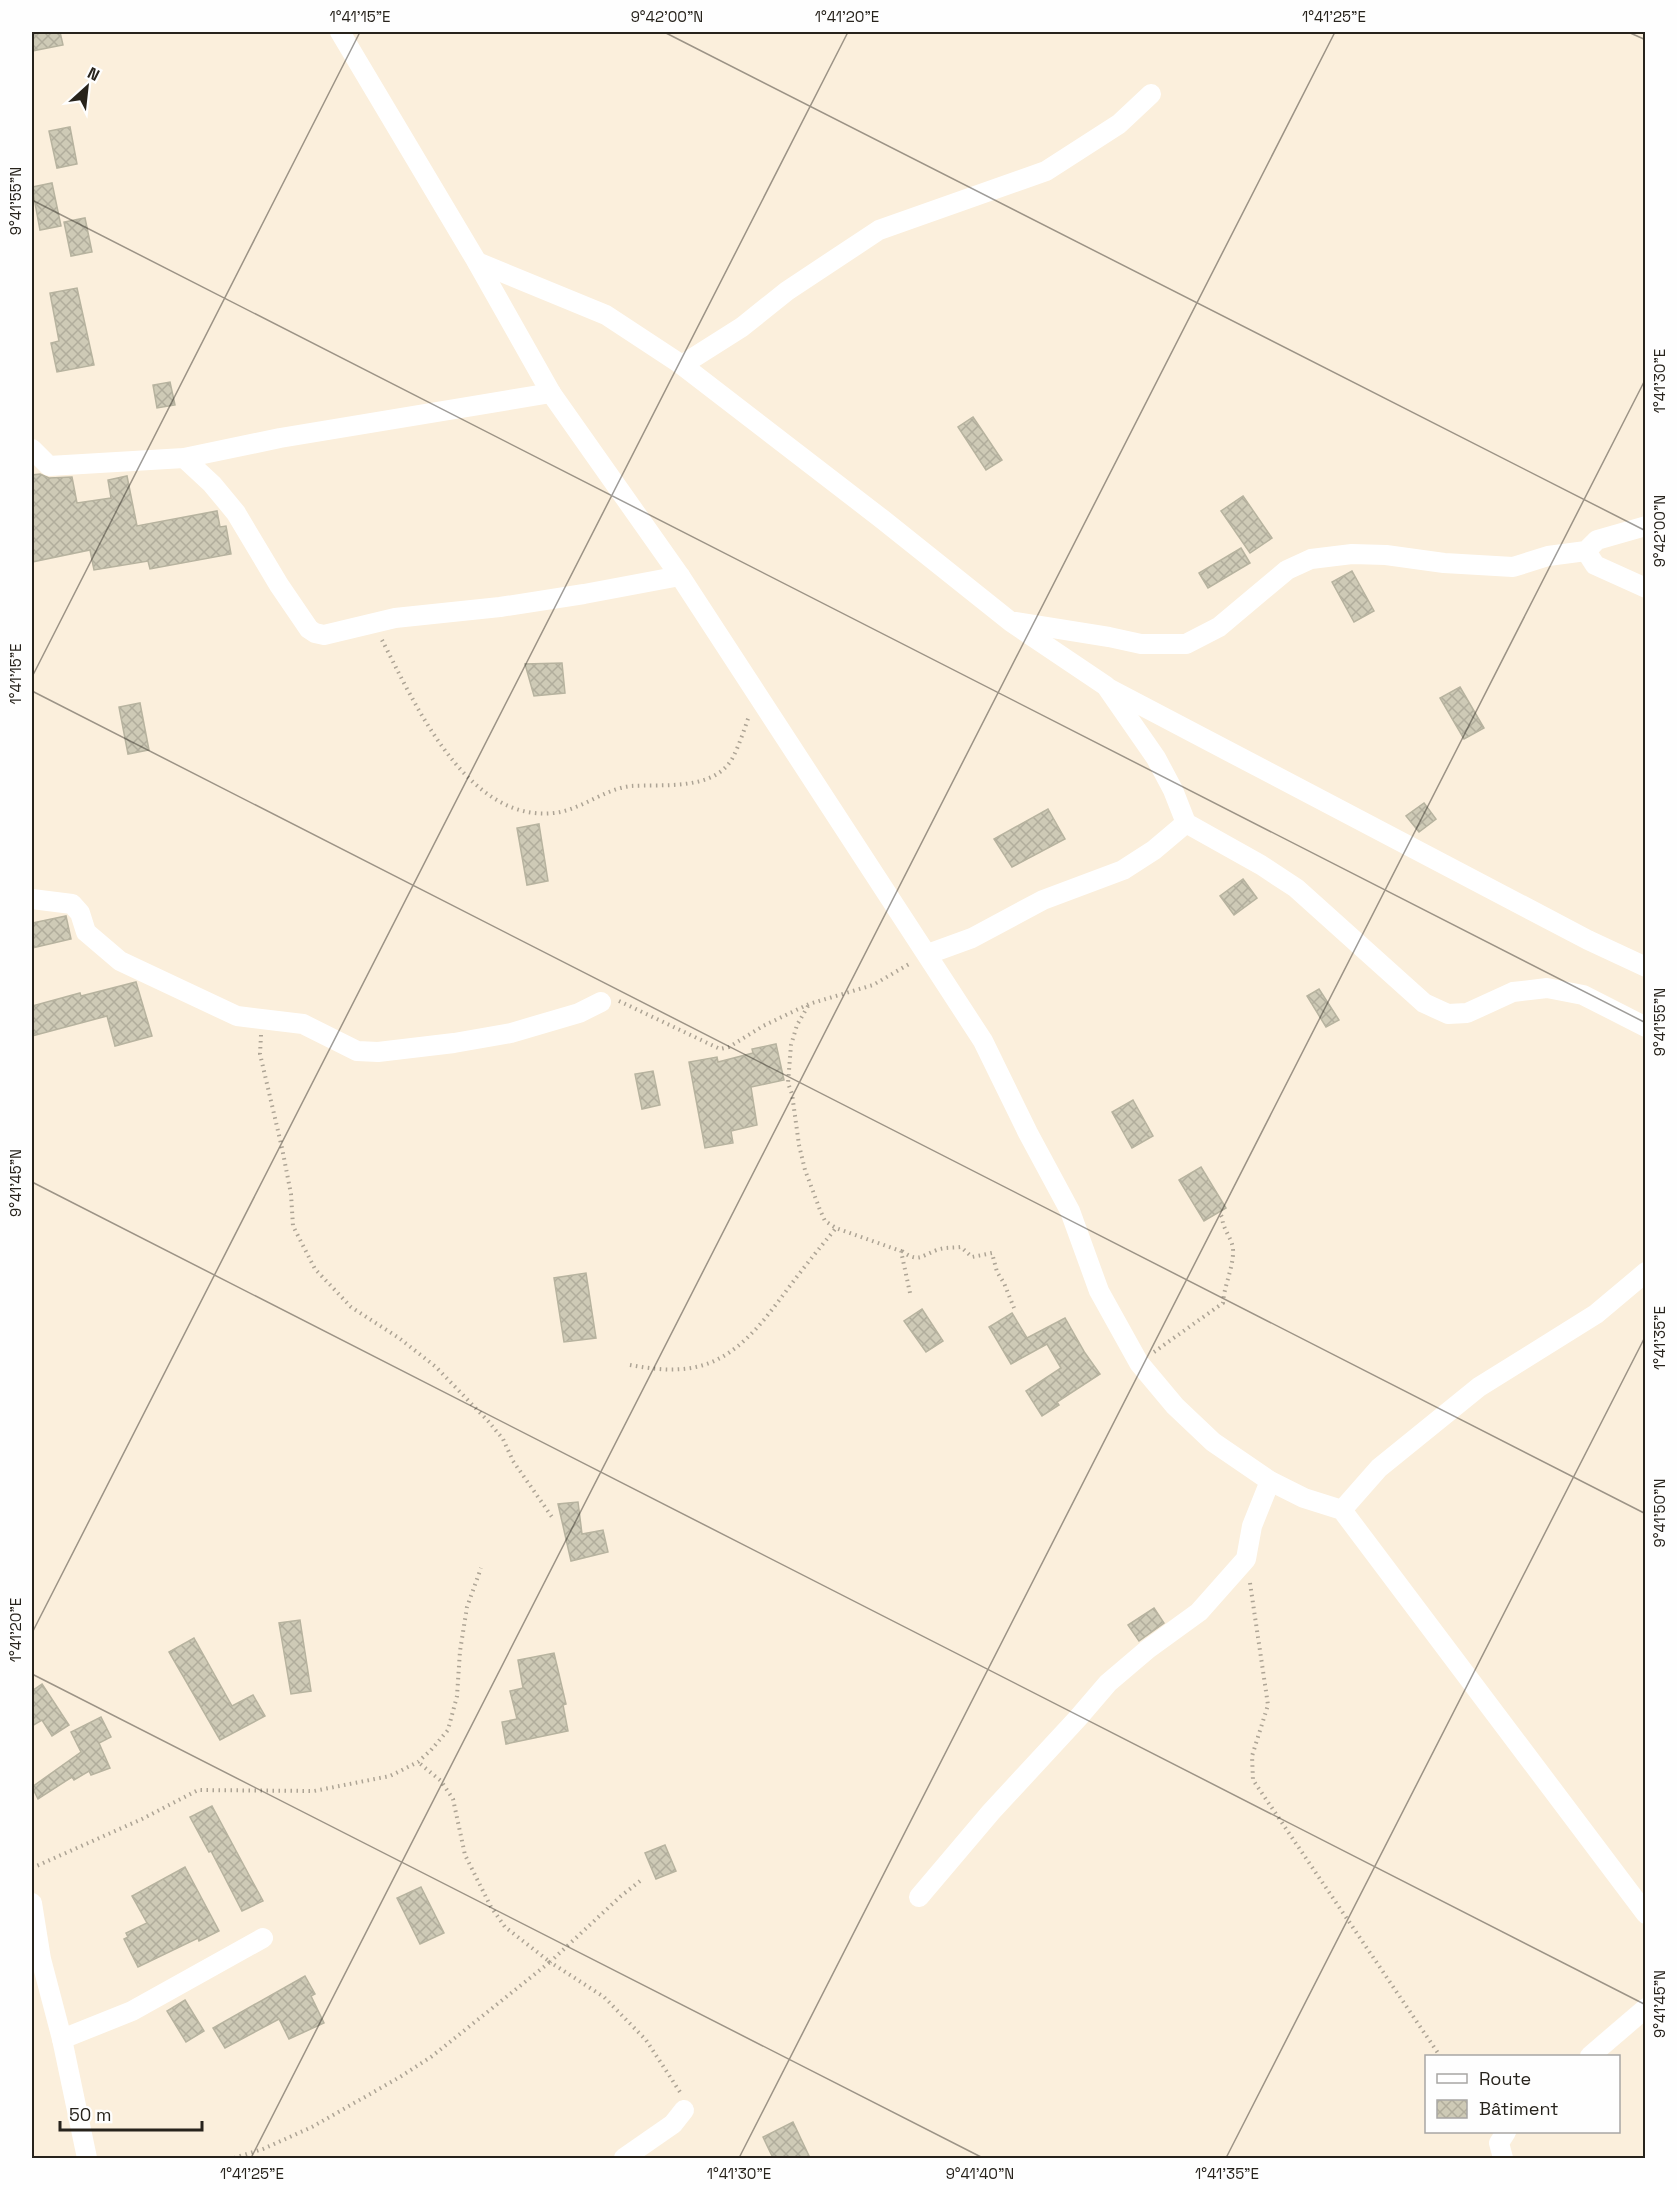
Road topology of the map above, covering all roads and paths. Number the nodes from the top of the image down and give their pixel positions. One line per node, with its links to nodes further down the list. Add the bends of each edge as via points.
1 (340, 32): 3 (street)
2 (1151, 94): 4 (street, via 1119,124 1046,171 879,230 787,291 742,327)
3 (477, 262): 4 (street, via 606,315); 5 (street)
4 (682, 364): 13 (street)
5 (551, 393): 7 (street); 11 (street)
6 (32, 449): 8 (street)
7 (184, 458): 8 (street); 14 (street, via 236,513 309,629 324,635)
8 (40, 467)
9 (1646, 526): 10 (street, via 1597,540)
10 (1586, 551): 12 (street, via 1595,565); 13 (street, via 1548,556 1513,567 1374,554 1311,559 1287,570 1219,627 1186,644 1141,644)
11 (680, 576): 14 (street, via 555,599); 16 (street)
12 (1646, 588)
13 (1011, 622): 15 (street)
14 (373, 624): 16 (path, via 409,695 453,760 495,799 536,814 556,813 628,786 686,783 713,777 731,761)
15 (1106, 686): 17 (street, via 1155,758); 20 (street)
16 (757, 696): 19 (street)
17 (1186, 823): 19 (street, via 1123,870 1042,900 972,938); 24 (street, via 1296,888 1424,1003 1448,1014 1467,1013 1514,992 1547,988 1583,995)
18 (32, 899): 23 (street, via 72,904 80,913 86,932 120,961 227,1012)
19 (928, 954): 22 (path, via 873,985); 31 (street, via 983,1041 1070,1212 1099,1291)
20 (1646, 967)
21 (601, 1002): 22 (path, via 612,999 625,1003 720,1048 729,1047); 23 (street, via 579,1014 511,1033 378,1052 357,1051 303,1024)
22 (809, 1004): 26 (path, via 796,1025 788,1083 805,1170 825,1221)
23 (261, 1019): 35 (path, via 260,1054 287,1171 293,1226 315,1269 351,1307 436,1367 488,1421)
24 (1646, 1027)
25 (1219, 1212): 31 (path, via 1233,1248 1223,1303)
26 (836, 1228): 27 (path); 32 (path, via 764,1320 734,1350 711,1362 685,1368 658,1370)
27 (901, 1251): 29 (path); 30 (path, via 912,1258 961,1247 972,1257 992,1254)
28 (1646, 1272): 34 (street, via 1596,1314 1479,1387 1379,1468)
29 (910, 1293)
30 (1014, 1308)
31 (1139, 1363): 33 (street, via 1175,1406 1213,1442)
32 (630, 1365)
33 (1270, 1481): 34 (street, via 1304,1498); 36 (street, via 1252,1526)
34 (1342, 1510): 43 (street)
35 (552, 1517)
36 (1246, 1559): 41 (street, via 1199,1612 1108,1683); 48 (path, via 1268,1704 1252,1756 1252,1780)
37 (481, 1568): 38 (path, via 467,1607 457,1696 448,1730)
38 (418, 1761): 39 (path, via 390,1776 314,1791 198,1790); 45 (path, via 441,1781 453,1799 465,1855 491,1907 505,1927)
39 (32, 1868)
40 (640, 1881): 45 (path)
41 (919, 1897)
42 (32, 1903): 47 (street, via 41,1959)
43 (1646, 1914)
44 (263, 1938): 47 (street, via 132,2011)
45 (550, 1962): 50 (path, via 604,1997 646,2040 682,2095); 53 (path, via 400,2077 312,2127)
46 (1646, 2008): 49 (street)
47 (62, 2040): 52 (street)
48 (1439, 2055)
49 (1591, 2055)
50 (684, 2110): 54 (street, via 673,2124)
51 (1505, 2133): 55 (street, via 1499,2143)
52 (87, 2158)
53 (234, 2158)
54 (624, 2158)
55 (1503, 2158)

